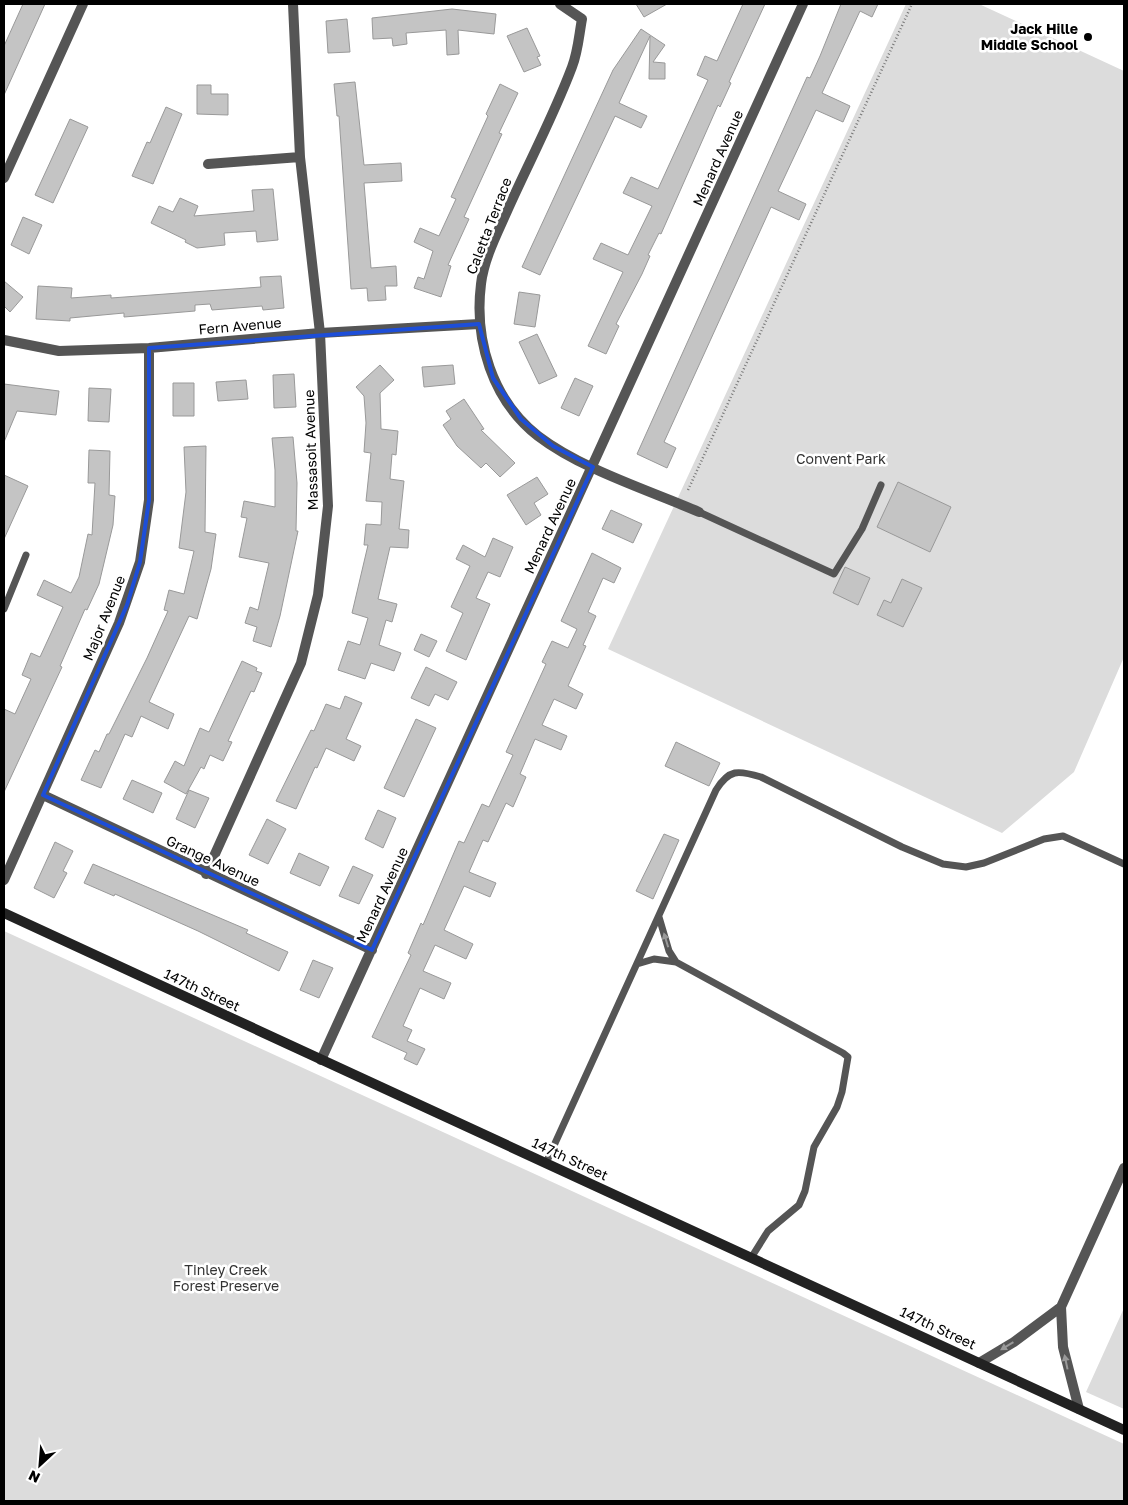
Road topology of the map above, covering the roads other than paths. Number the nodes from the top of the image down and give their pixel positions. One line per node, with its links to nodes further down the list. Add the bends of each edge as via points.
1 (83, 4): 7 (street)
2 (293, 4): 5 (street, Massasoit Avenue)
3 (560, 4): 8 (street, Caletta Terrace, via 582,19 573,66 487,263 481,282)
4 (803, 4): 12 (street, Menard Avenue)
5 (300, 157): 6 (street); 9 (street, Massasoit Avenue)
6 (208, 164)
7 (4, 178)
8 (479, 324): 9 (street, Fern Avenue); 12 (street, Caletta Terrace, via 493,378 521,419 553,446)
9 (320, 333): 11 (street, Fern Avenue); 19 (street, Massasoit Avenue, via 328,506 318,595 300,663)
10 (4, 340): 11 (street, Fern Avenue, via 59,351)
11 (149, 348): 17 (street, Major Avenue, via 148,500 140,562 127,605)
12 (593, 467): 14 (street, Caletta Terrace); 23 (street, Menard Avenue)
13 (881, 485): 14 (lane, via 858,536 834,574)
14 (699, 512)
15 (26, 555): 16 (lane)
16 (4, 609)
17 (43, 795): 19 (street, Grange Avenue); 20 (street, Major Avenue)
18 (1124, 864): 22 (lane, via 1063,836 1044,839 984,863 966,867 943,864 761,777 746,772 734,773 723,779 716,790)
19 (206, 874): 23 (street, Grange Avenue)
20 (4, 880)
21 (4, 913): 26 (main road, 147th Street)
22 (659, 917): 24 (lane, one-way to 22, via 669,951); 25 (lane)
23 (372, 950): 26 (street, Menard Avenue)
24 (676, 962): 25 (lane, via 654,959); 29 (lane, via 848,1057 842,1092 814,1148 799,1205 768,1231)
25 (637, 964): 27 (lane)
26 (321, 1060): 27 (main road, 147th Street)
27 (546, 1163): 29 (main road, 147th Street)
28 (1124, 1168): 30 (street)
29 (751, 1258): 31 (main road, 147th Street)
30 (1061, 1307): 31 (street, one-way to 31, via 1014,1342); 32 (street, one-way to 30, via 1063,1347)
31 (979, 1362): 32 (main road, 147th Street)
32 (1079, 1409): 33 (main road, 147th Street)
33 (1124, 1430)

